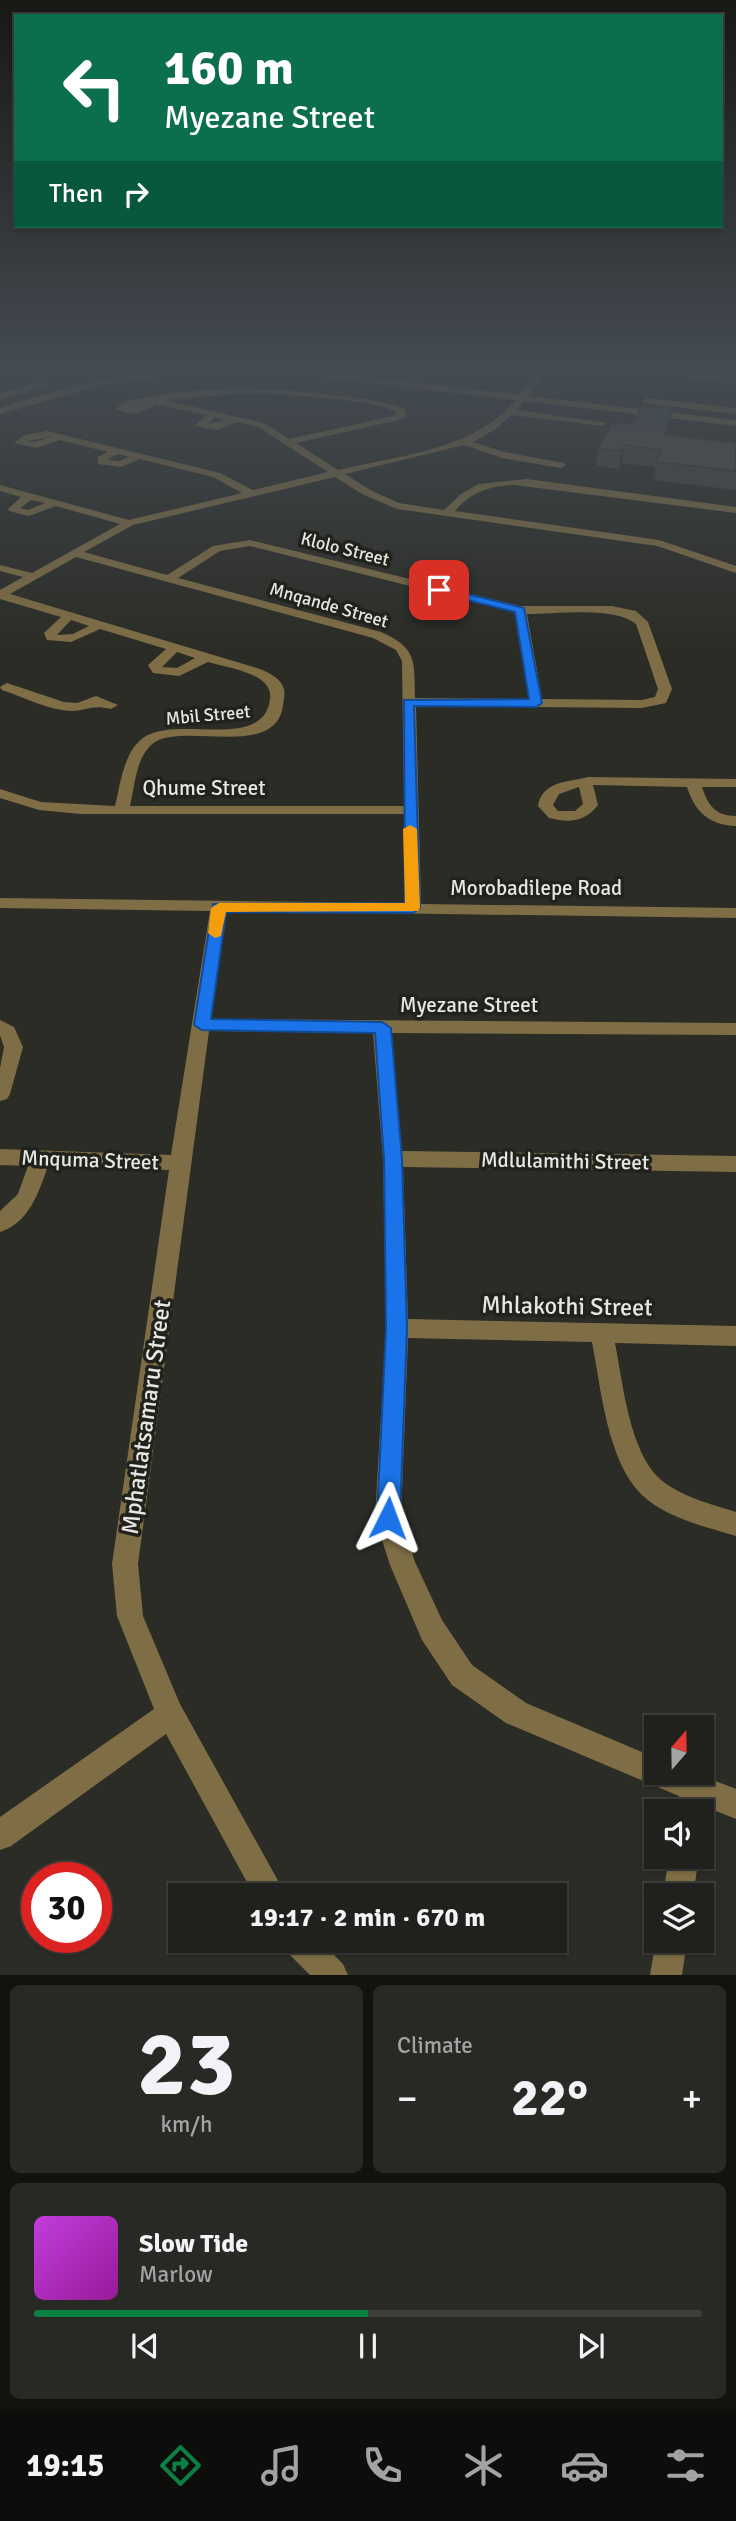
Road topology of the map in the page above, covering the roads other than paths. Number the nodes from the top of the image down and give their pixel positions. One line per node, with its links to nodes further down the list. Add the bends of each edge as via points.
1 (168, 463): 8 (street, via 223,477)
2 (319, 463): 6 (street)
3 (379, 463): 6 (street)
4 (550, 463): 5 (street)
5 (561, 465)
6 (335, 474): 8 (street); 12 (street, via 382,501)
7 (0, 488): 9 (street)
8 (251, 493): 13 (street)
9 (30, 496): 10 (street); 10 (street, via 13,509 29,513)
10 (55, 503): 13 (street)
11 (736, 510): 12 (street, via 507,482 462,495)
12 (447, 513): 16 (street, via 660,543)
13 (130, 523): 14 (street)
14 (74, 553): 17 (street); 18 (street, Mnqande Street)
15 (0, 568): 17 (street)
16 (736, 570)
17 (31, 576): 19 (street)
18 (169, 578): 20 (street, Klolo Street, via 217,548 250,543); 26 (street, Mnqande Street, via 395,643 408,661)
19 (0, 595): 21 (street, Mbil Street)
20 (520, 610): 27 (street); 27 (street, Klolo Street, via 632,614 642,622 666,689 661,700 642,704)
21 (71, 615): 22 (street, Mbil Street); 22 (street, via 54,627 51,637 82,637)
22 (100, 624): 23 (street, Mbil Street)
23 (176, 647): 24 (street, Mbil Street); 24 (street, via 154,665 158,670 179,672)
24 (207, 657): 33 (street, Mbil Street, via 271,679 278,689 273,721 237,733 173,732 153,738 137,751)
25 (7, 687): 28 (street, via 62,706 79,707 96,700)
26 (408, 702): 27 (street); 34 (street, Mnqande Street)
27 (536, 703)
28 (111, 705)
29 (585, 782): 30 (street)
30 (693, 782): 31 (street); 35 (street, via 707,814)
31 (736, 783)
32 (0, 793): 33 (street, Qhume Street, via 39,806)
33 (122, 808): 34 (street, Qhume Street)
34 (410, 810): 38 (street, Mnqande Street)
35 (736, 821)
36 (0, 903): 37 (street, Morobadilepe Road)
37 (219, 908): 38 (street, Morobadilepe Road); 40 (street, Mphatlatsamaru Street)
38 (413, 908): 39 (street, Morobadilepe Road)
39 (736, 913)
40 (202, 1025): 42 (street, Myezane Street); 48 (street, Mphatlatsamaru Street)
41 (0, 1026): 44 (street, via 13,1037 15,1047)
42 (382, 1028): 43 (street, Myezane Street); 47 (street)
43 (736, 1029)
44 (0, 1094)
45 (0, 1157): 46 (street, Mnquma Street)
46 (40, 1158): 48 (street, Mnquma Street); 50 (street, via 27,1198)
47 (393, 1159): 49 (street, Mdlulamithi Street); 51 (street)
48 (180, 1163): 55 (street, Mphatlatsamaru Street, via 125,1564 130,1616)
49 (736, 1164)
50 (0, 1224)
51 (397, 1328): 52 (street, Mhlakothi Street); 56 (street, via 388,1518 432,1630 462,1675 516,1713)
52 (602, 1334): 53 (street, Mhlakothi Street); 54 (street, via 630,1460 652,1488 695,1511)
53 (736, 1336)
54 (736, 1524)
55 (170, 1714): 61 (street); 62 (street, Mphatlatsamaru Street)
56 (644, 1767)
57 (674, 1785): 58 (street)
58 (693, 1799)
59 (714, 1801): 60 (street)
60 (736, 1804)
61 (0, 1835)
62 (264, 1883)
63 (310, 1953): 65 (street)
64 (669, 1953): 66 (street)
65 (332, 1975)
66 (666, 1975)

